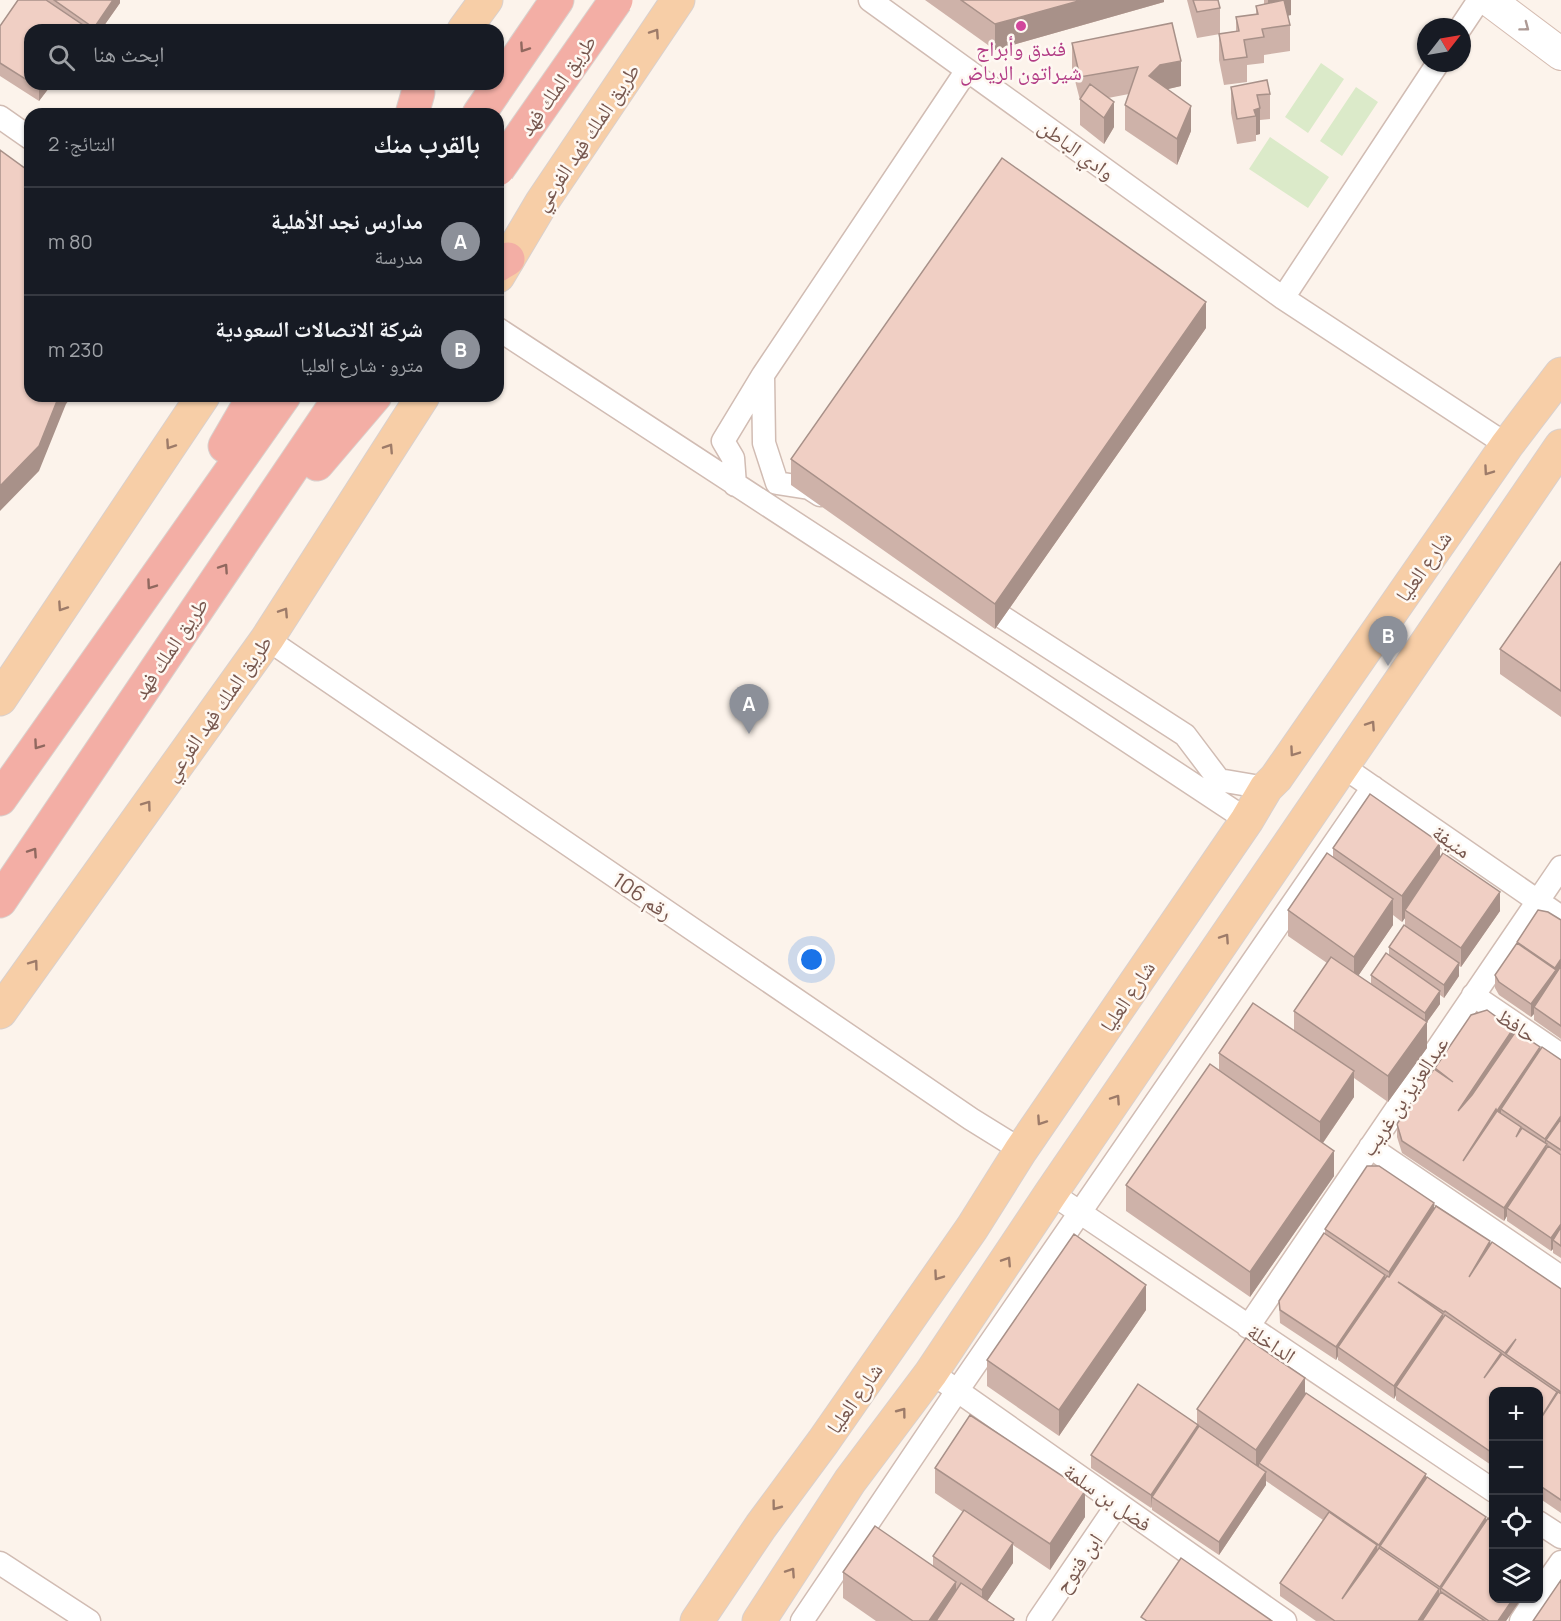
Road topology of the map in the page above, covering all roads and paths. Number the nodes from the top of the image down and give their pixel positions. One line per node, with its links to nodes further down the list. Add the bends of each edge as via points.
1 (486, 0): 9 (main road)
2 (557, 0): 13 (highway, one-way to 13)
3 (616, 0): 18 (highway, طريق الملك فهد, bridge)
4 (678, 0): 19 (main road, طريق الملك فهد الفرعي, one-way to 4)
5 (870, 0): 11 (street, وادي الباطن)
6 (1479, 0): 8 (street)
7 (1489, 0): 10 (main road, one-way to 10)
8 (1467, 18)
9 (468, 24)
10 (1561, 54)
11 (967, 70): 20 (street, وادي الباطن); 23 (street)
12 (1432, 72): 20 (street)
13 (504, 77)
14 (495, 90): 15 (highway, one-way to 15)
15 (483, 108)
16 (0, 117): 17 (street)
17 (24, 134)
18 (504, 160)
19 (504, 262)
20 (1283, 298): 29 (street, وادي الباطن)
21 (504, 333): 31 (street)
22 (1561, 374): 29 (main road, شارع العليا)
23 (763, 375): 31 (street, via 723,441 733,458); 33 (street, via 764,443 777,483 809,488)
24 (199, 402): 36 (main road, one-way to 36)
25 (337, 402): 32 (highway, طريق الملك فهد)
26 (370, 402): 32 (highway, via 307,476)
27 (419, 402): 35 (main road, طريق الملك فهد الفرعي, one-way to 27)
28 (269, 403): 40 (highway, one-way to 40, via 213,497)
29 (1507, 445): 39 (main road, شارع العليا, one-way to 39)
30 (1561, 446): 37 (main road, one-way to 30)
31 (735, 485): 41 (street)
32 (272, 496): 44 (highway, طريق الملك فهد, one-way to 32)
33 (838, 508)
34 (965, 593): 39 (street, via 1185,735 1218,780)
35 (267, 639): 48 (main road, طريق الملك فهد الفرعي, one-way to 35); 51 (street, رقم 106)
36 (0, 699)
37 (1342, 766): 38 (street, منيفة); 43 (main road)
38 (1373, 787): 45 (street, منيفة); 53 (street)
39 (1266, 788): 41 (main road, شارع العليا)
40 (0, 799)
41 (1247, 820): 43 (main road, via 1262,836); 51 (main road, شارع العليا, one-way to 51)
42 (1561, 867): 45 (street, عبدالعزيز بن غريب)
43 (1267, 877): 52 (main road, one-way to 43)
44 (0, 901)
45 (1538, 901): 46 (street, منيفة); 47 (street, عبدالعزيز بن غريب)
46 (1561, 917)
47 (1473, 995): 49 (street, حافظ); 50 (street, عبدالعزيز بن غريب)
48 (0, 1011)
49 (1561, 1055)
50 (1370, 1147): 54 (street); 55 (street, عبدالعزيز بن غريب)
51 (1021, 1150): 57 (main road, شارع العليا, one-way to 57, via 972,1228)
52 (1051, 1193): 53 (street, الداخلة); 56 (main road, one-way to 52)
53 (1079, 1212): 55 (street, الداخلة); 56 (street)
54 (1561, 1277)
55 (1248, 1327): 59 (street, الداخلة)
56 (944, 1382): 58 (main road, one-way to 56); 60 (street, فضل بن سلمة); 70 (street)
57 (824, 1442): 58 (main road, via 814,1471 814,1487 819,1496 829,1500); 68 (main road, شارع العليا, one-way to 68)
58 (850, 1481): 69 (main road, one-way to 58)
59 (1489, 1488)
60 (1117, 1505): 71 (street, ابن فتوح); 72 (street, فضل بن سلمة)
61 (1543, 1525): 62 (street)
62 (1561, 1537)
63 (1561, 1562): 65 (street)
64 (0, 1563): 67 (street)
65 (1543, 1588)
66 (1533, 1603): 73 (street)
67 (89, 1621)
68 (697, 1621)
69 (759, 1621)
70 (802, 1621)
71 (1038, 1621)
72 (1285, 1621)
73 (1521, 1621)

